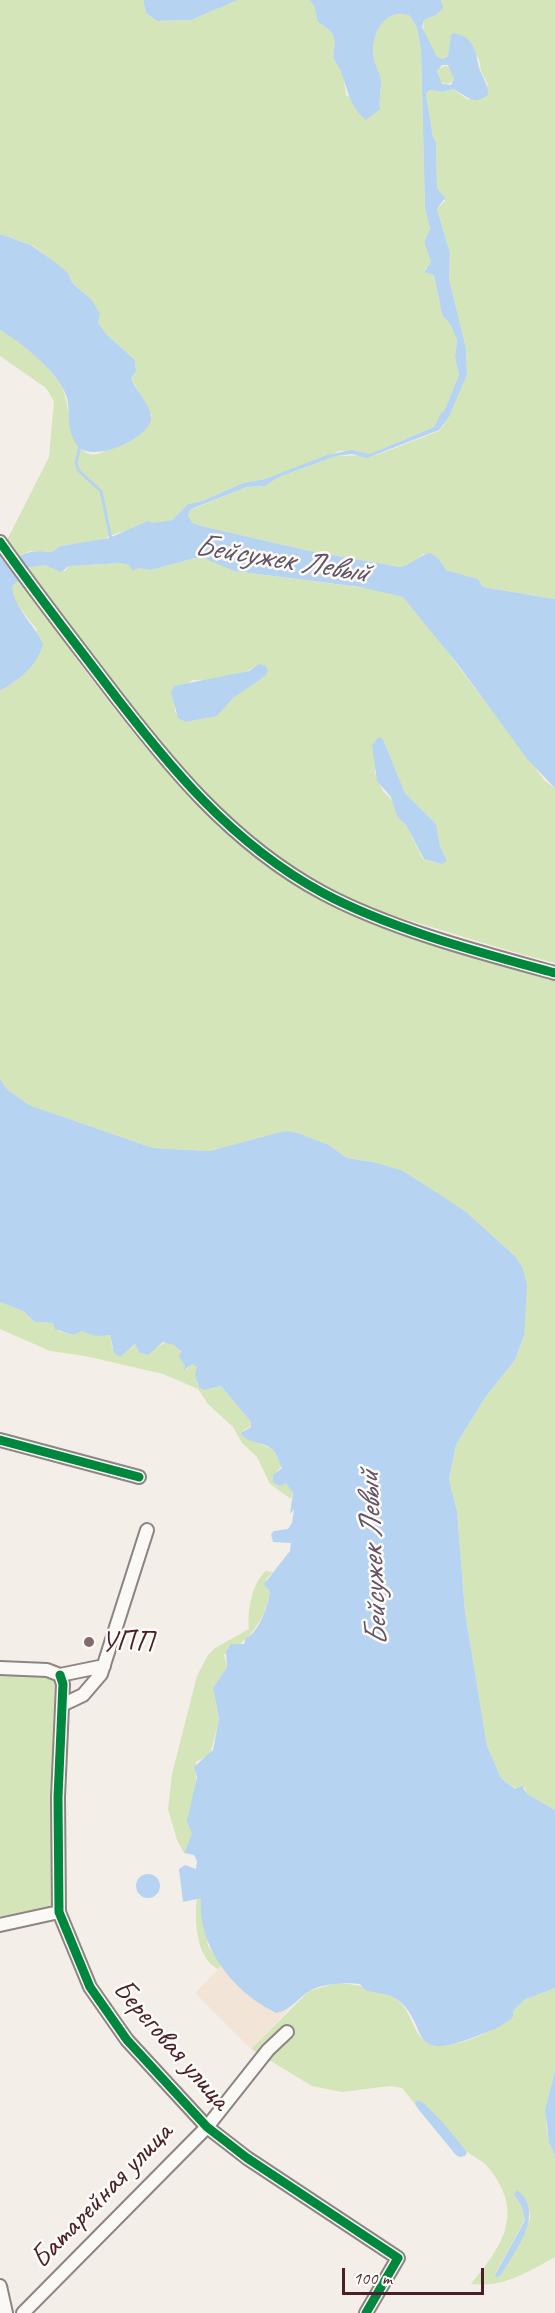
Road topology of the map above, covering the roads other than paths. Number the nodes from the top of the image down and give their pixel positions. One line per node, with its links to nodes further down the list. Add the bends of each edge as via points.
1 (0, 542): 2 (street, via 180,779 269,859 323,893 381,919)
2 (555, 972)
3 (0, 1440): 4 (street)
4 (139, 1477)
5 (147, 1530): 6 (street)
6 (104, 1666): 8 (street); 9 (street, via 92,1688)
7 (0, 1668): 8 (street, via 47,1670)
8 (60, 1675): 9 (street, Береговая улица)
9 (62, 1705): 10 (street, Береговая улица)
10 (59, 1912): 11 (street); 13 (street, Береговая улица, via 81,1970 104,2010)
11 (0, 1925)
12 (287, 2032): 13 (street, Батарейная улица)
13 (207, 2127): 16 (street, Батарейная улица); 17 (street, Береговая улица, via 398,2258)
14 (0, 2286): 15 (street)
15 (6, 2313)
16 (23, 2313)
17 (366, 2313)

